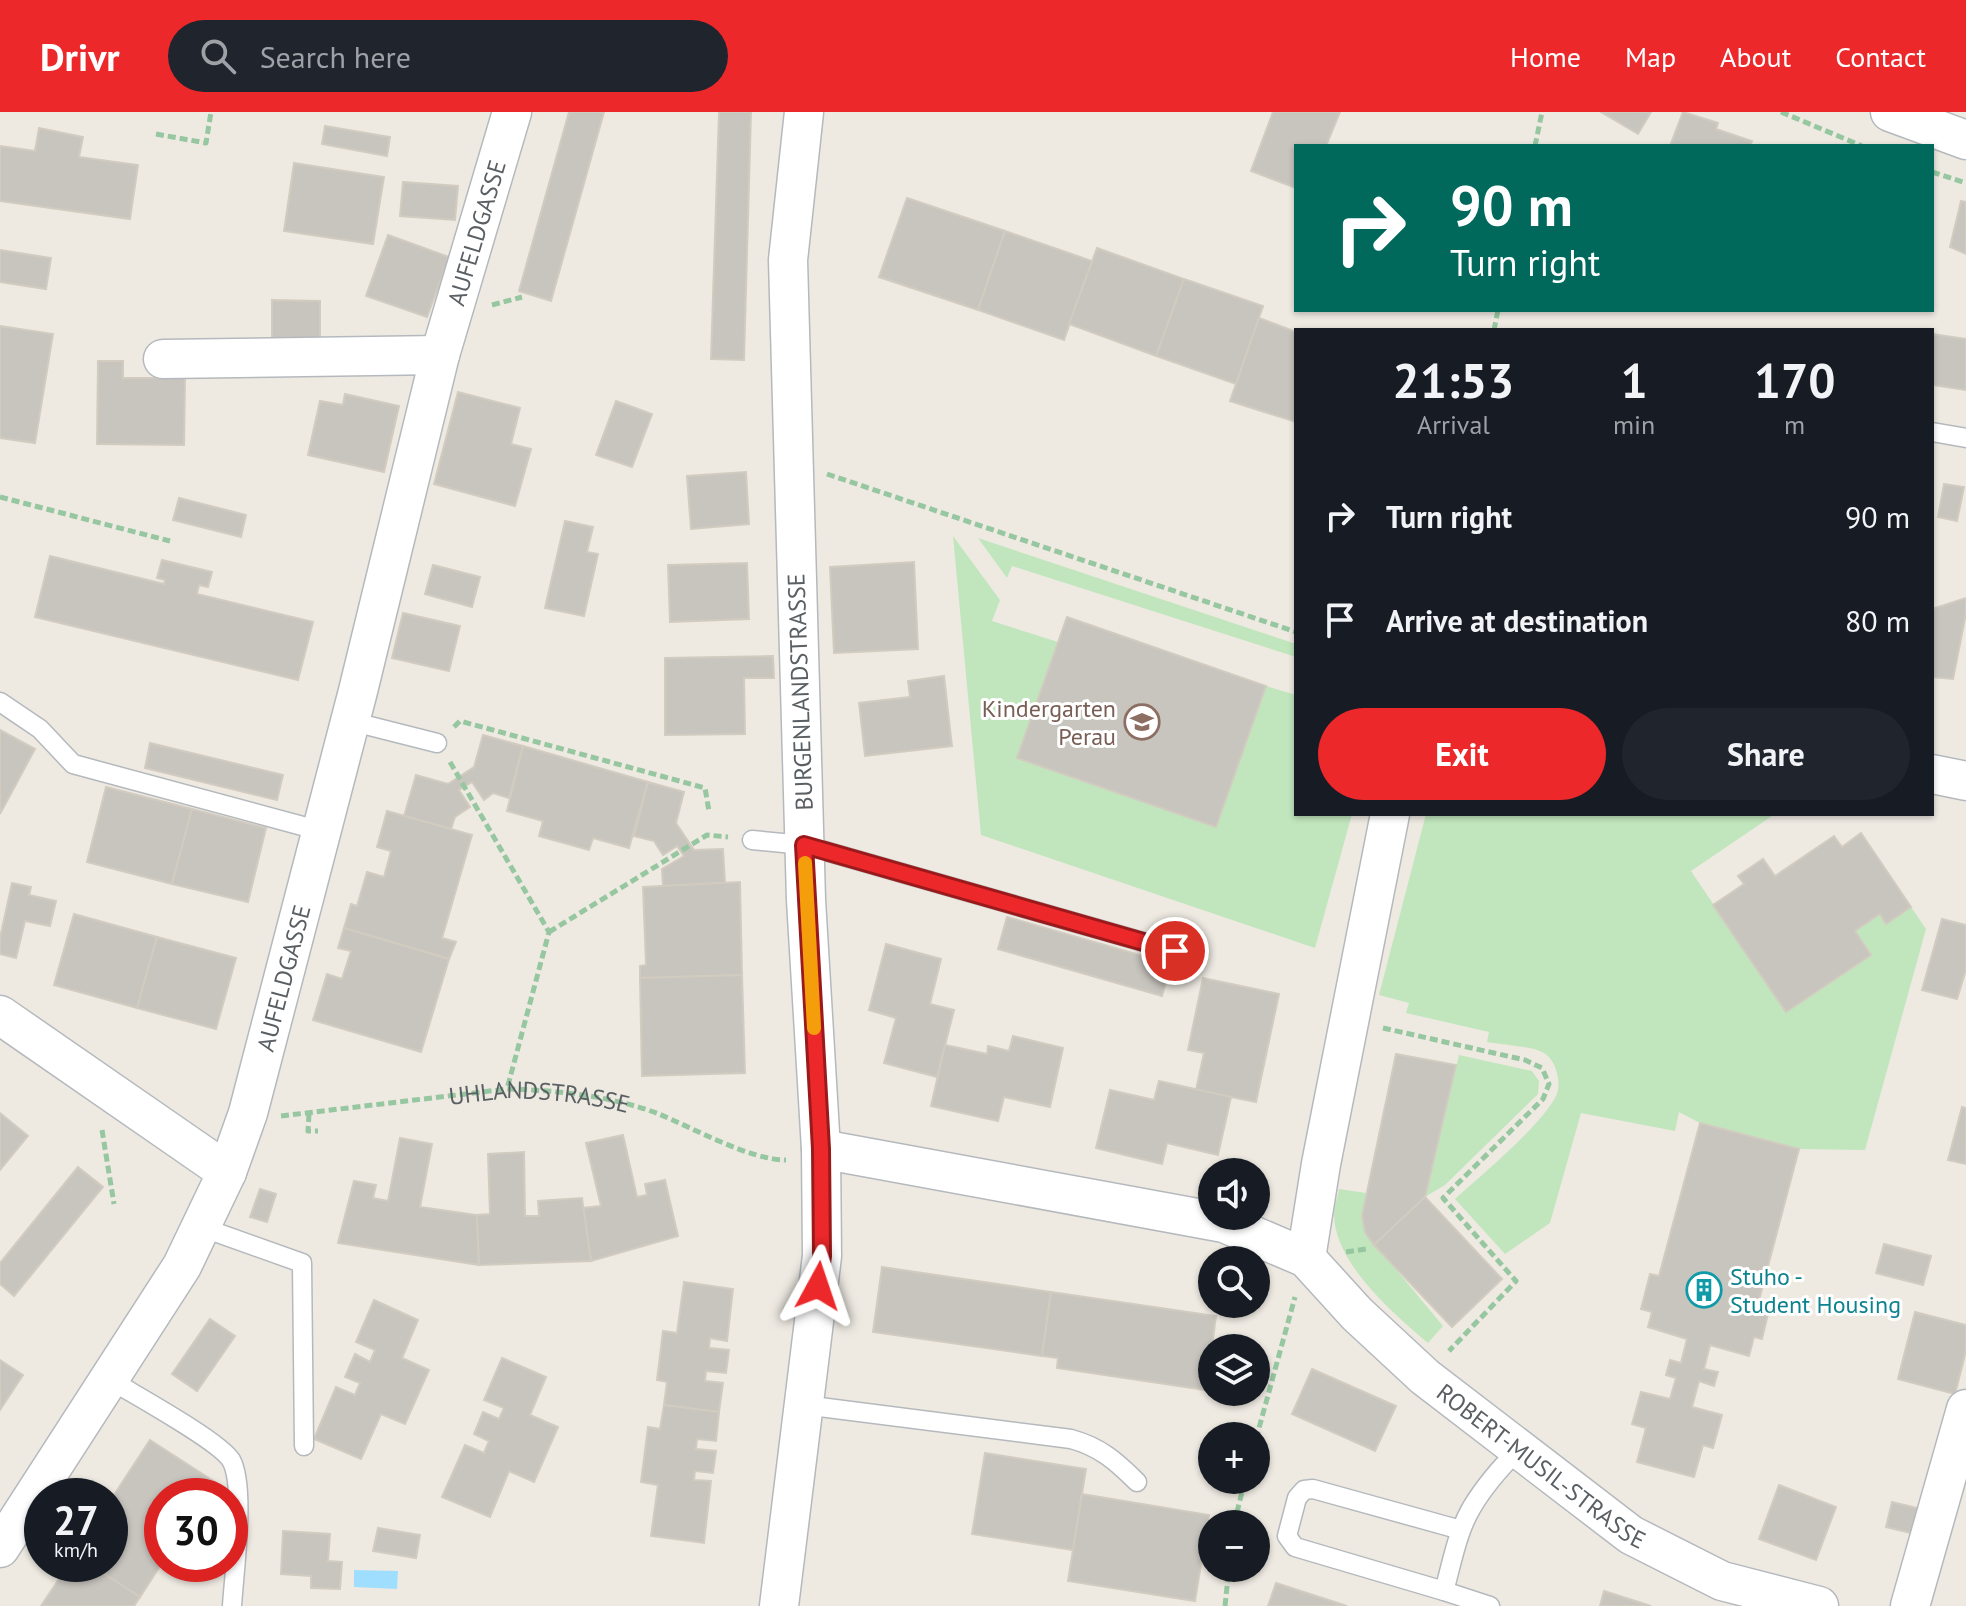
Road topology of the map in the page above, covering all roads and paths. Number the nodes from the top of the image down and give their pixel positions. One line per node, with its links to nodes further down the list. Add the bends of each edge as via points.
1 (211, 112): 7 (path, via 206,143)
2 (512, 112): 13 (street, AUFELDGASSE)
3 (804, 112): 17 (street, BURGENLANDSTRASSE, via 788,260)
4 (1542, 112): 9 (path)
5 (1781, 112): 10 (path)
6 (1890, 112): 8 (street)
7 (156, 134)
8 (1966, 140)
9 (1535, 144)
10 (1857, 144)
11 (1934, 173): 12 (path)
12 (1966, 183)
13 (440, 355): 14 (street); 22 (street, AUFELDGASSE)
14 (163, 359)
15 (1934, 432): 16 (lane)
16 (1966, 438)
17 (794, 463): 20 (path); 30 (street, BURGENLANDSTRASSE)
18 (0, 497): 19 (path)
19 (170, 541)
20 (1294, 631)
21 (0, 702): 28 (lane, via 40,729 73,764)
22 (350, 721): 23 (lane); 28 (street, AUFELDGASSE)
23 (437, 743): 26 (path, via 460,721 705,788); 31 (path)
24 (1934, 774): 25 (street)
25 (1966, 781)
26 (709, 811)
27 (1390, 816): 34 (street)
28 (321, 831): 37 (street, AUFELDGASSE)
29 (752, 840): 30 (lane); 31 (path, via 707,835)
30 (804, 845): 32 (lane); 40 (street, BURGENLANDSTRASSE)
31 (549, 932): 35 (path)
32 (1175, 951)
33 (0, 1015): 36 (street)
34 (1351, 1020): 44 (street); 45 (path, via 1525,1060 1542,1068 1549,1084 1543,1099 1443,1198 1516,1281)
35 (507, 1089): 38 (path, UHLANDSTRASSE); 40 (path, UHLANDSTRASSE, via 614,1101 783,1161)
36 (115, 1094): 41 (street); 42 (path, via 99,1113)
37 (248, 1113): 38 (path, UHLANDSTRASSE); 41 (street, AUFELDGASSE)
38 (309, 1114): 39 (path, via 308,1131)
39 (318, 1131)
40 (821, 1149): 44 (street, ROBERT-MUSIL-STRASSE, via 1224,1223); 47 (street, BURGENLANDSTRASSE, via 822,1256)
41 (227, 1172): 43 (street, AUFELDGASSE)
42 (114, 1204)
43 (201, 1227): 46 (street, AUFELDGASSE); 50 (lane, via 302,1263)
44 (1306, 1258): 45 (street, ROBERT-MUSIL-STRASSE); 49 (path)
45 (1425, 1377): 51 (street, ROBERT-MUSIL-STRASSE)
46 (109, 1379): 54 (street, AUFELDGASSE); 57 (lane, via 230,1460 239,1484)
47 (804, 1405): 52 (lane, via 1071,1439 1093,1445); 58 (street, BURGENLANDSTRASSE)
48 (1966, 1409): 62 (street)
49 (1261, 1422)
50 (304, 1446)
51 (1520, 1448): 53 (lane, via 1497,1472); 61 (street, ROBERT-MUSIL-STRASSE, via 1631,1535 1722,1581)
52 (1137, 1482)
53 (1461, 1530): 56 (lane); 56 (lane, via 1313,1489 1297,1498 1287,1536 1295,1547)
54 (0, 1548)
55 (1228, 1582): 59 (path)
56 (1444, 1591): 60 (lane)
57 (232, 1606)
58 (779, 1606)
59 (1225, 1606)
60 (1490, 1606)
61 (1819, 1606)
62 (1910, 1606)

